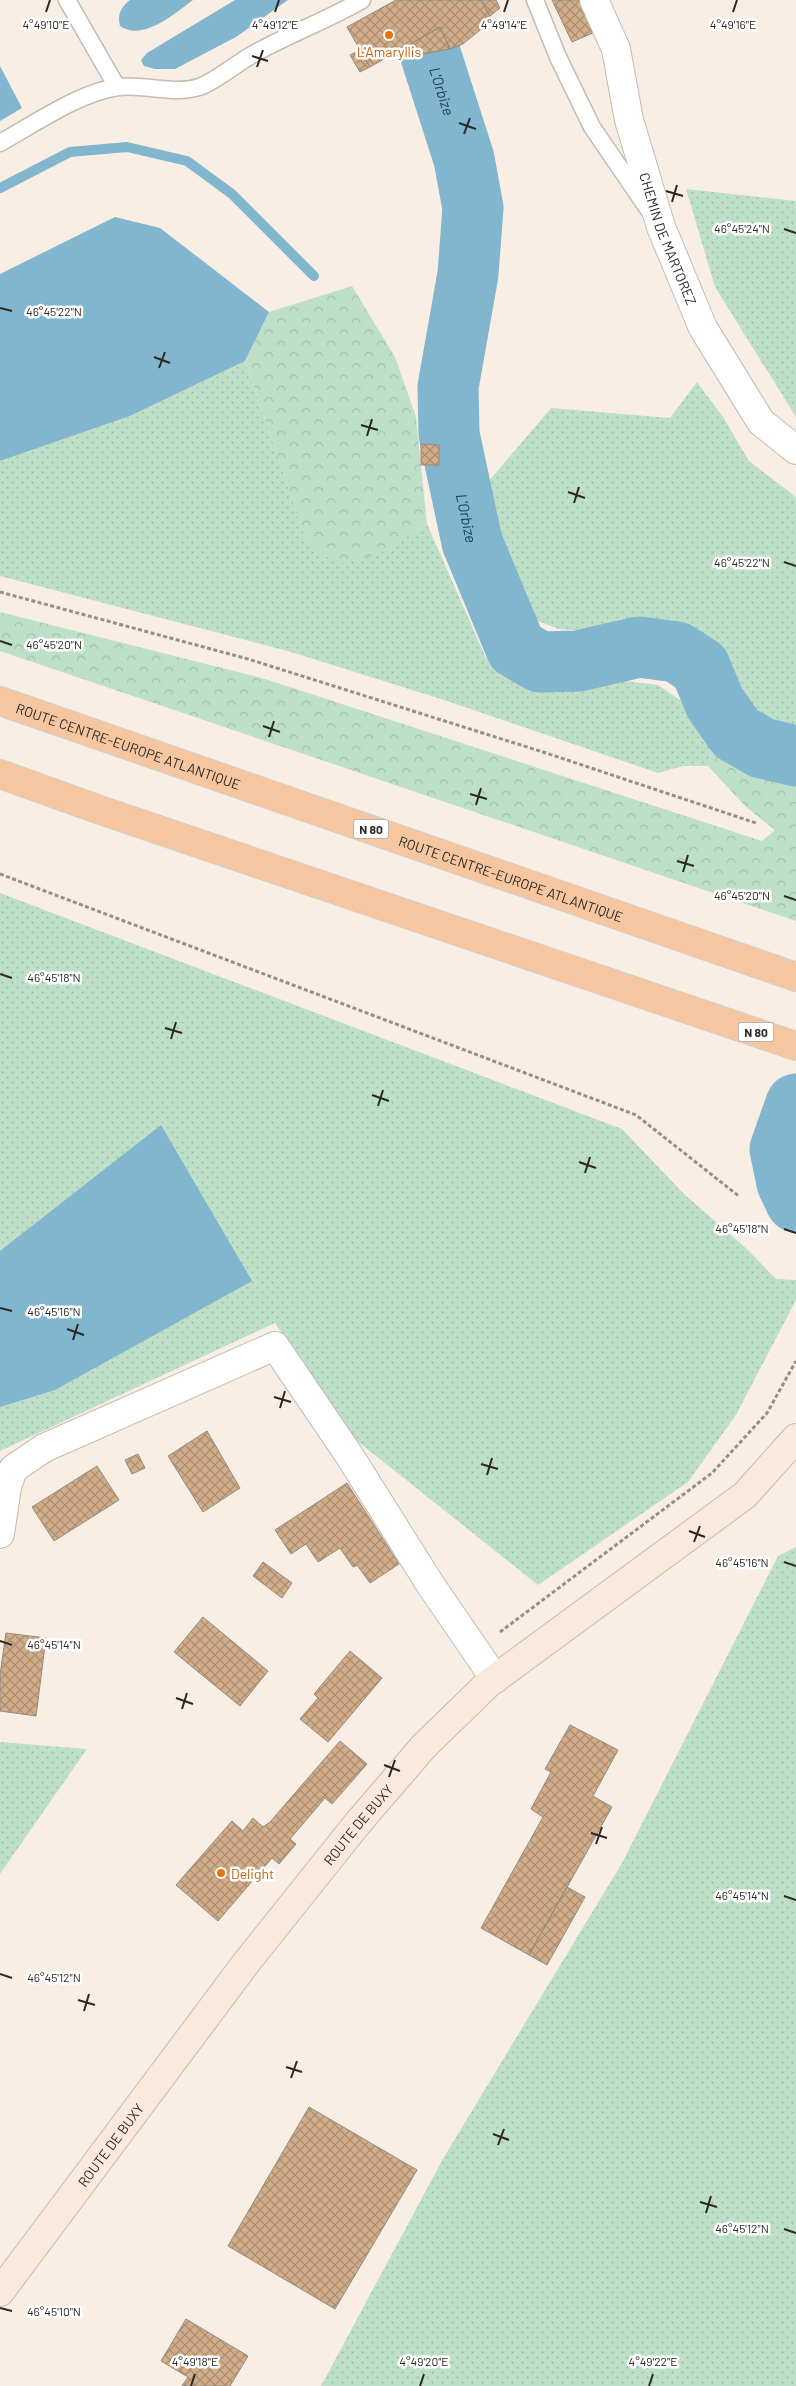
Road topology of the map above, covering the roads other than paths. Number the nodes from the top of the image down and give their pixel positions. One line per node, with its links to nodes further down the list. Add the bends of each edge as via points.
1 (67, 0): 5 (lane)
2 (362, 0): 5 (lane, via 251,55 199,87)
3 (535, 0): 7 (lane, via 592,127)
4 (594, 0): 7 (street, CHEMIN DE MARTOREZ, via 616,49 629,120)
5 (117, 87): 6 (lane, via 88,95)
6 (0, 143)
7 (660, 227): 8 (street, CHEMIN DE MARTOREZ, via 703,328 761,422)
8 (796, 450)
9 (0, 701): 11 (highway, ROUTE CENTRE-EUROPE ATLANTIQUE / N 80)
10 (0, 774): 12 (highway, N 80)
11 (796, 976)
12 (796, 1046)
13 (796, 1438): 15 (main road, ROUTE DE BUXY, via 745,1495)
14 (0, 1534): 15 (street, via 13,1469 44,1448 275,1346)
15 (495, 1679): 16 (main road, ROUTE DE BUXY, via 424,1746 357,1824 246,1963)
16 (0, 2292)

